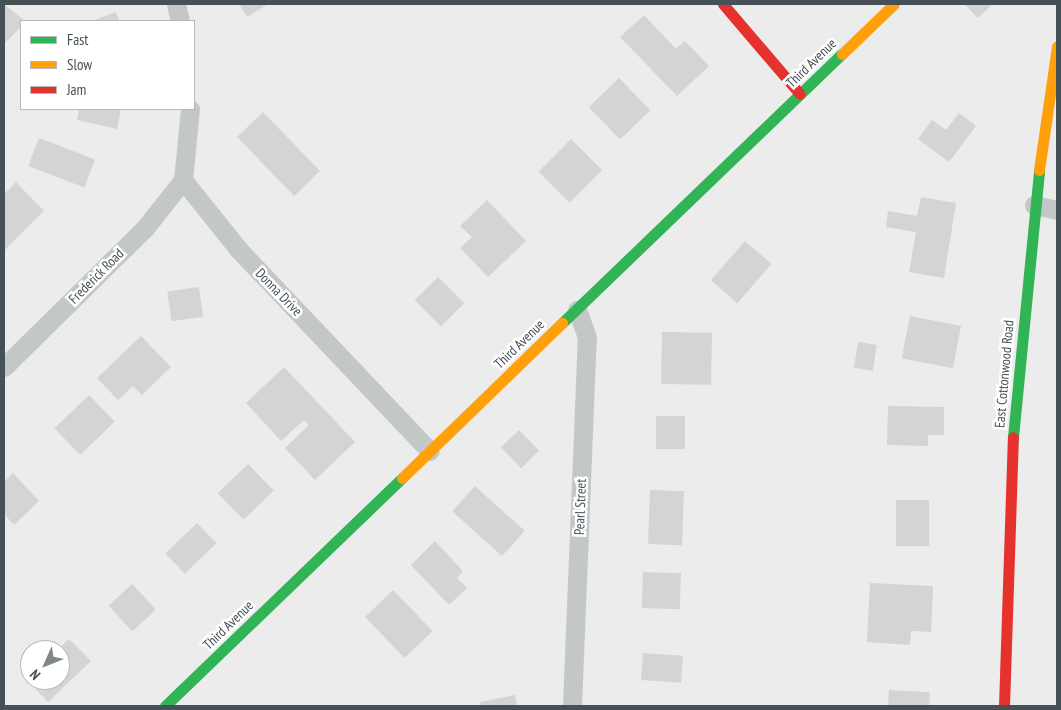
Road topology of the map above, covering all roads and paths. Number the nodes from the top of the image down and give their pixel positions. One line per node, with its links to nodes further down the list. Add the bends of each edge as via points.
1 (176, 4): 4 (street)
2 (723, 4): 6 (street)
3 (894, 4): 6 (street, Third Avenue)
4 (180, 20)
5 (1057, 46): 9 (street, East Cottonwood Road)
6 (800, 94): 11 (street, Third Avenue)
7 (190, 110): 8 (street)
8 (183, 180): 12 (street, Frederick Road, via 145,228); 13 (street, Donna Drive, via 239,250)
9 (1034, 205): 10 (street); 16 (street, East Cottonwood Road, via 1010,488)
10 (1057, 210)
11 (577, 310): 13 (street, Third Avenue); 15 (street, Pearl Street, via 586,337)
12 (4, 367)
13 (430, 451): 14 (street, Third Avenue)
14 (165, 706)
15 (572, 706)
16 (1004, 706)

